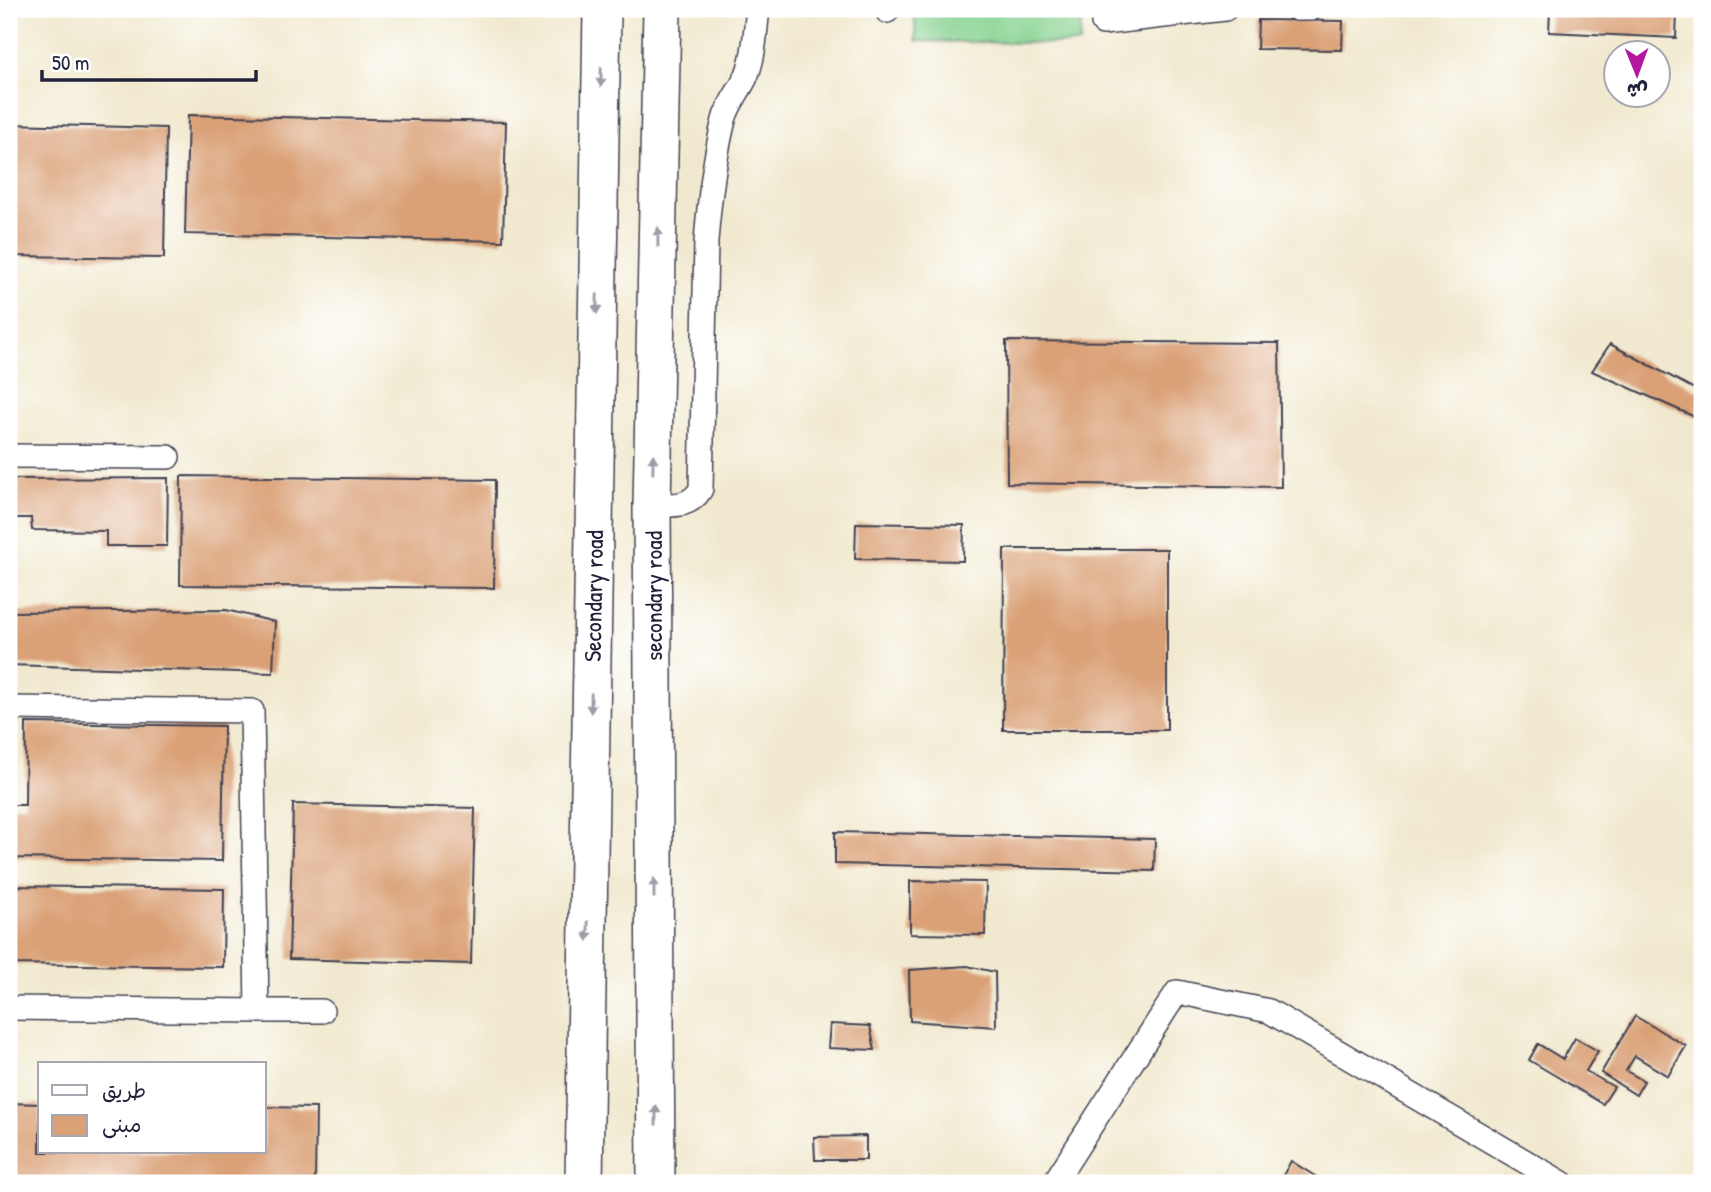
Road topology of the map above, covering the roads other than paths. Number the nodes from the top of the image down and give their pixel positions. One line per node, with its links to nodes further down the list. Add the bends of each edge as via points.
1 (602, 9): 15 (main road, Secondary road, one-way to 15)
2 (662, 9): 10 (main road, secondary road, one-way to 2)
3 (758, 9): 10 (street, via 752,57 724,119 709,206 701,489 683,505)
4 (1104, 9): 5 (street, via 1103,23)
5 (1225, 9)
6 (1297, 9): 7 (street)
7 (1310, 9)
8 (9, 456): 9 (street)
9 (168, 457)
10 (652, 505): 16 (main road, secondary road, one-way to 10)
11 (9, 708): 13 (street, via 252,711)
12 (9, 1008): 13 (street)
13 (257, 1010): 14 (street)
14 (322, 1011)
15 (584, 1183)
16 (656, 1183)
17 (1054, 1183): 18 (street, via 1177,992 1269,1011)
18 (1562, 1183)

